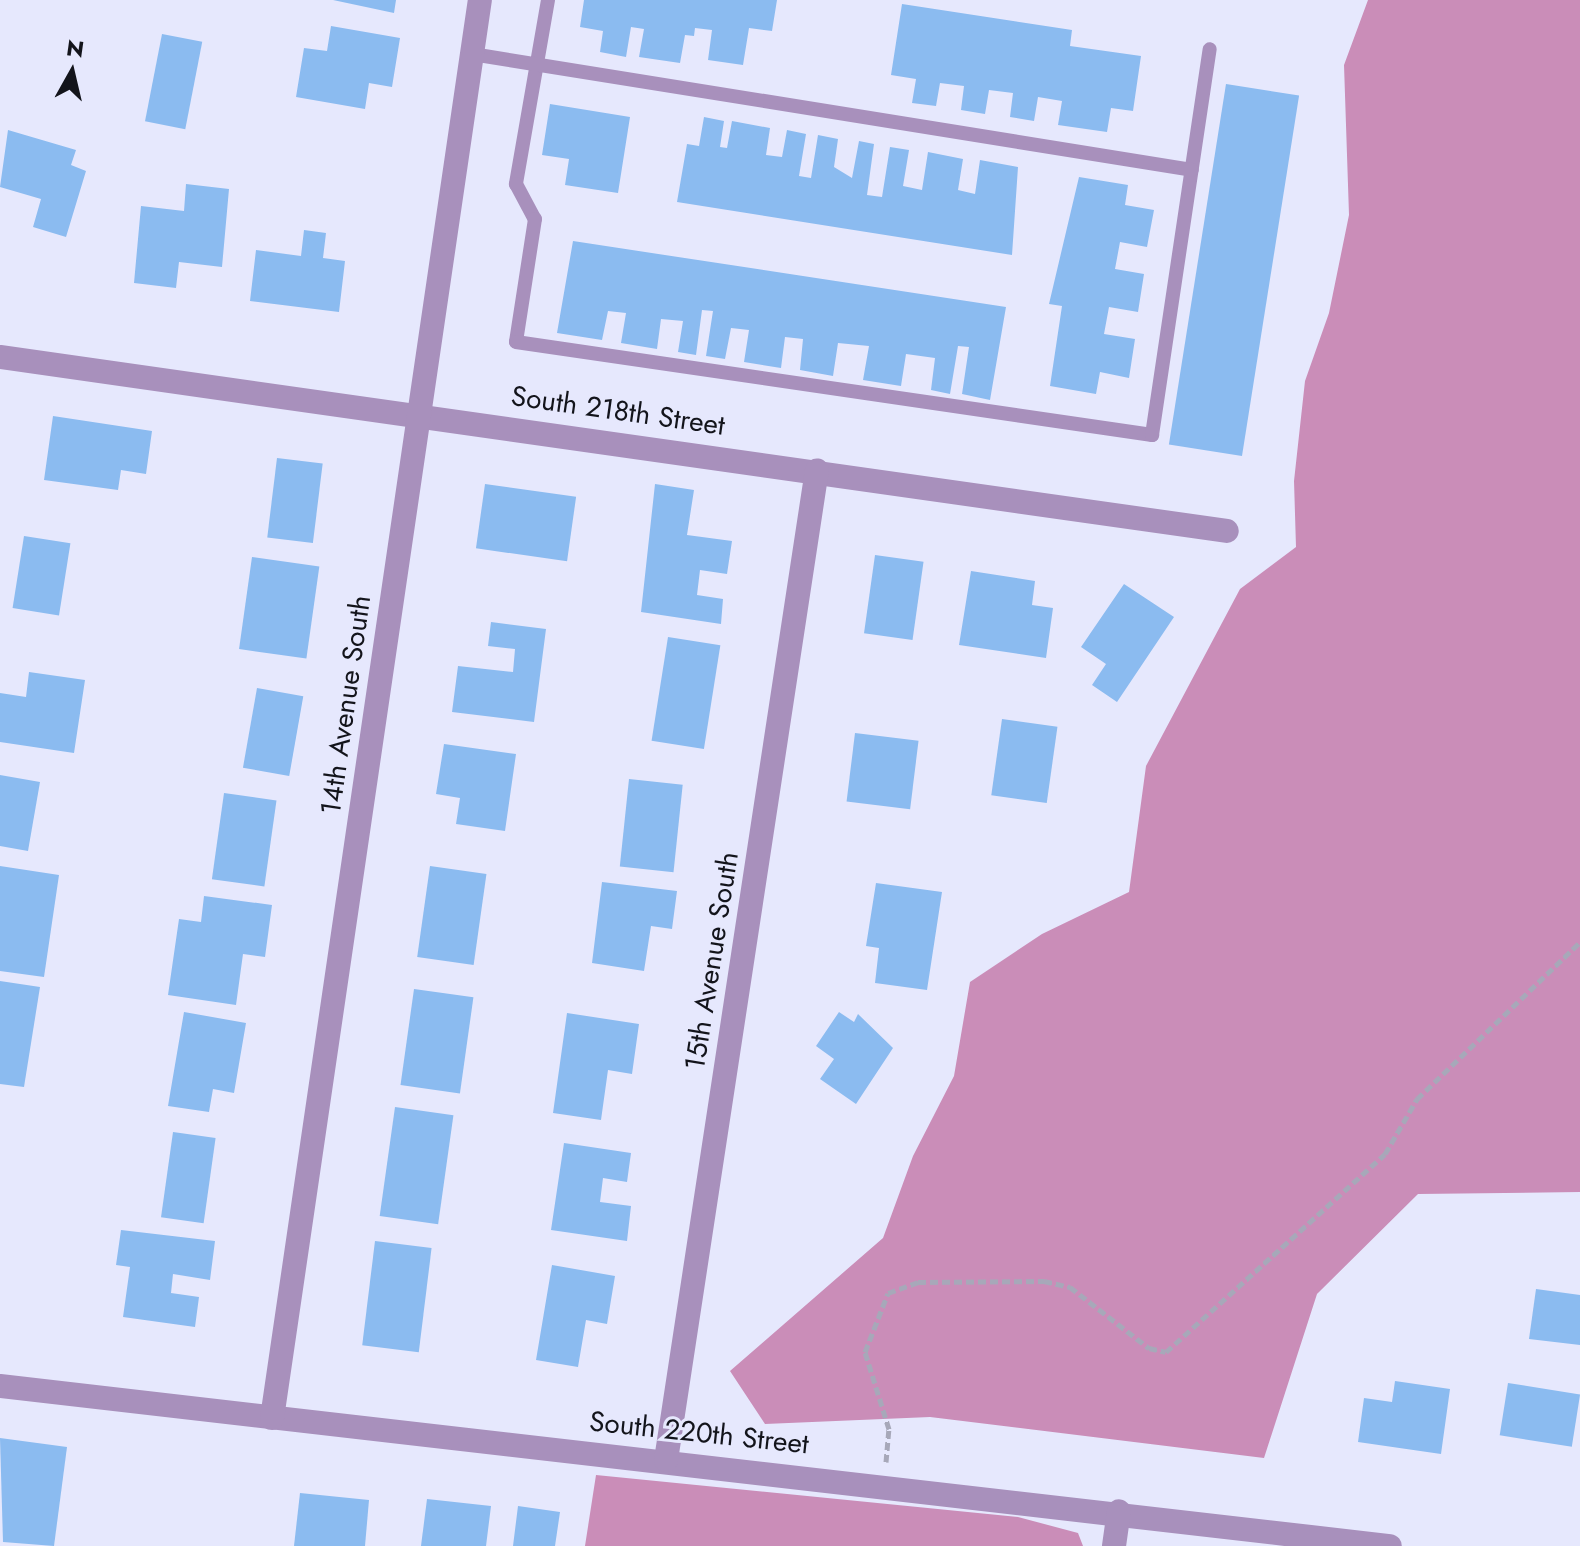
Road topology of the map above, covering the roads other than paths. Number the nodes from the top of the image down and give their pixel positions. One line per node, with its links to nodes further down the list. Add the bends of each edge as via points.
1 (480, 0): 4 (street, 14th Avenue South)
2 (548, 0): 5 (lane)
3 (1210, 49): 6 (lane)
4 (472, 54): 5 (lane); 8 (street, 14th Avenue South)
5 (537, 64): 6 (lane); 6 (lane, via 516,184 535,219 516,342 1152,435)
6 (1192, 170)
7 (0, 357): 8 (street, South 218th Street)
8 (419, 412): 9 (street, South 218th Street); 12 (street, 14th Avenue South)
9 (817, 470): 10 (street, South 218th Street); 13 (street, 15th Avenue South)
10 (1227, 531)
11 (0, 1386): 12 (street, South 220th Street)
12 (272, 1418): 13 (street, South 220th Street)
13 (666, 1460): 14 (street, South 220th Street)
14 (1119, 1511): 15 (street); 16 (street, South 220th Street)
15 (1114, 1546)
16 (1390, 1546)

